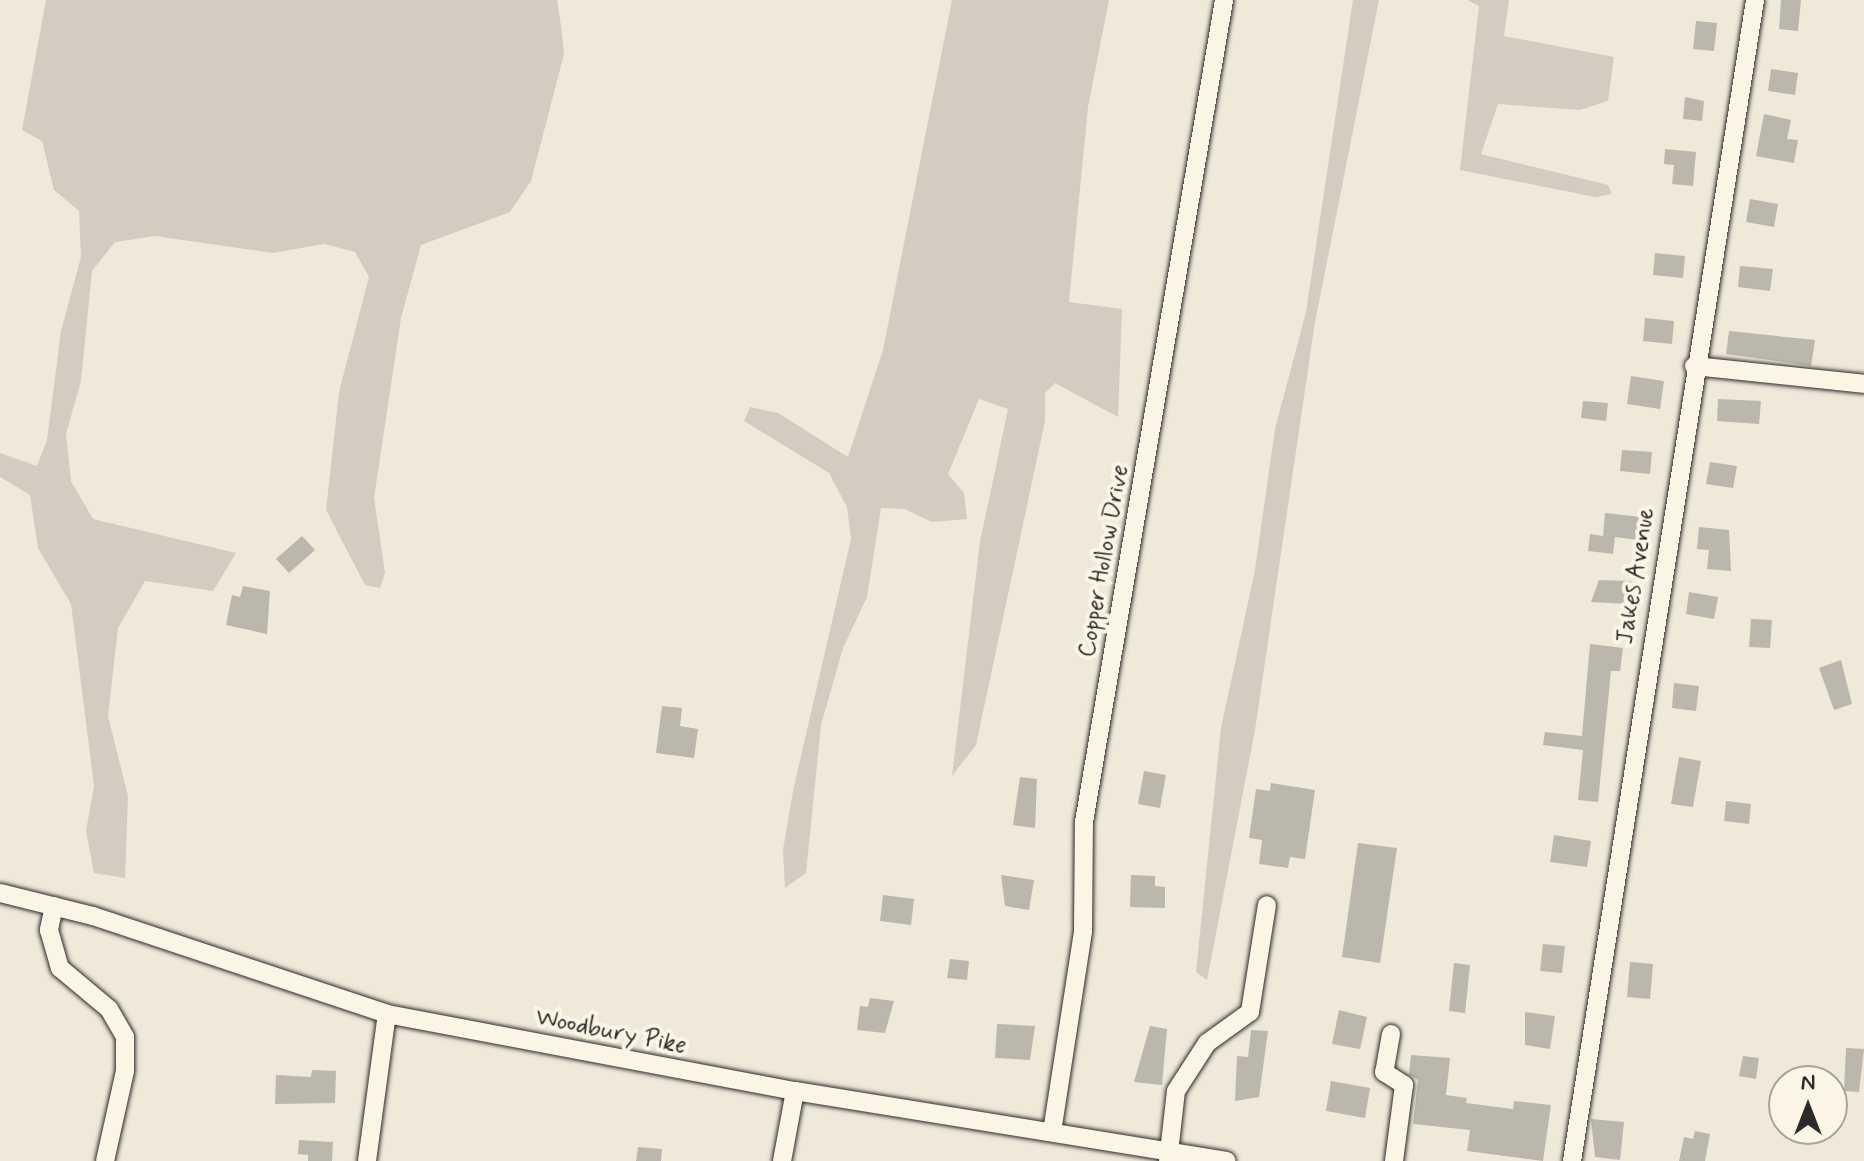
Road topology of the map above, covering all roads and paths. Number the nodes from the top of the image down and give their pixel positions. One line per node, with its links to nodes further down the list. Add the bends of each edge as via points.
1 (1224, 0): 11 (street, Copper Hollow Drive, via 1084,822 1083,931)
2 (1755, 0): 3 (street, Jakes Avenue)
3 (1694, 366): 4 (street); 18 (street, Jakes Avenue)
4 (1864, 384)
5 (0, 893): 7 (street, Woodbury Pike)
6 (1267, 905): 12 (street, via 1250,1012 1207,1043 1176,1091)
7 (54, 906): 8 (street, Woodbury Pike); 13 (street, via 50,949 60,968 109,1009 125,1037 125,1071)
8 (387, 1014): 10 (street, Woodbury Pike); 14 (street)
9 (1391, 1034): 17 (street, via 1384,1072 1404,1085)
10 (795, 1091): 11 (street, Woodbury Pike); 15 (street)
11 (1052, 1132): 12 (street, Woodbury Pike)
12 (1169, 1156): 16 (street, Woodbury Pike)
13 (105, 1161)
14 (367, 1161)
15 (782, 1161)
16 (1226, 1161)
17 (1394, 1161)
18 (1572, 1161)

